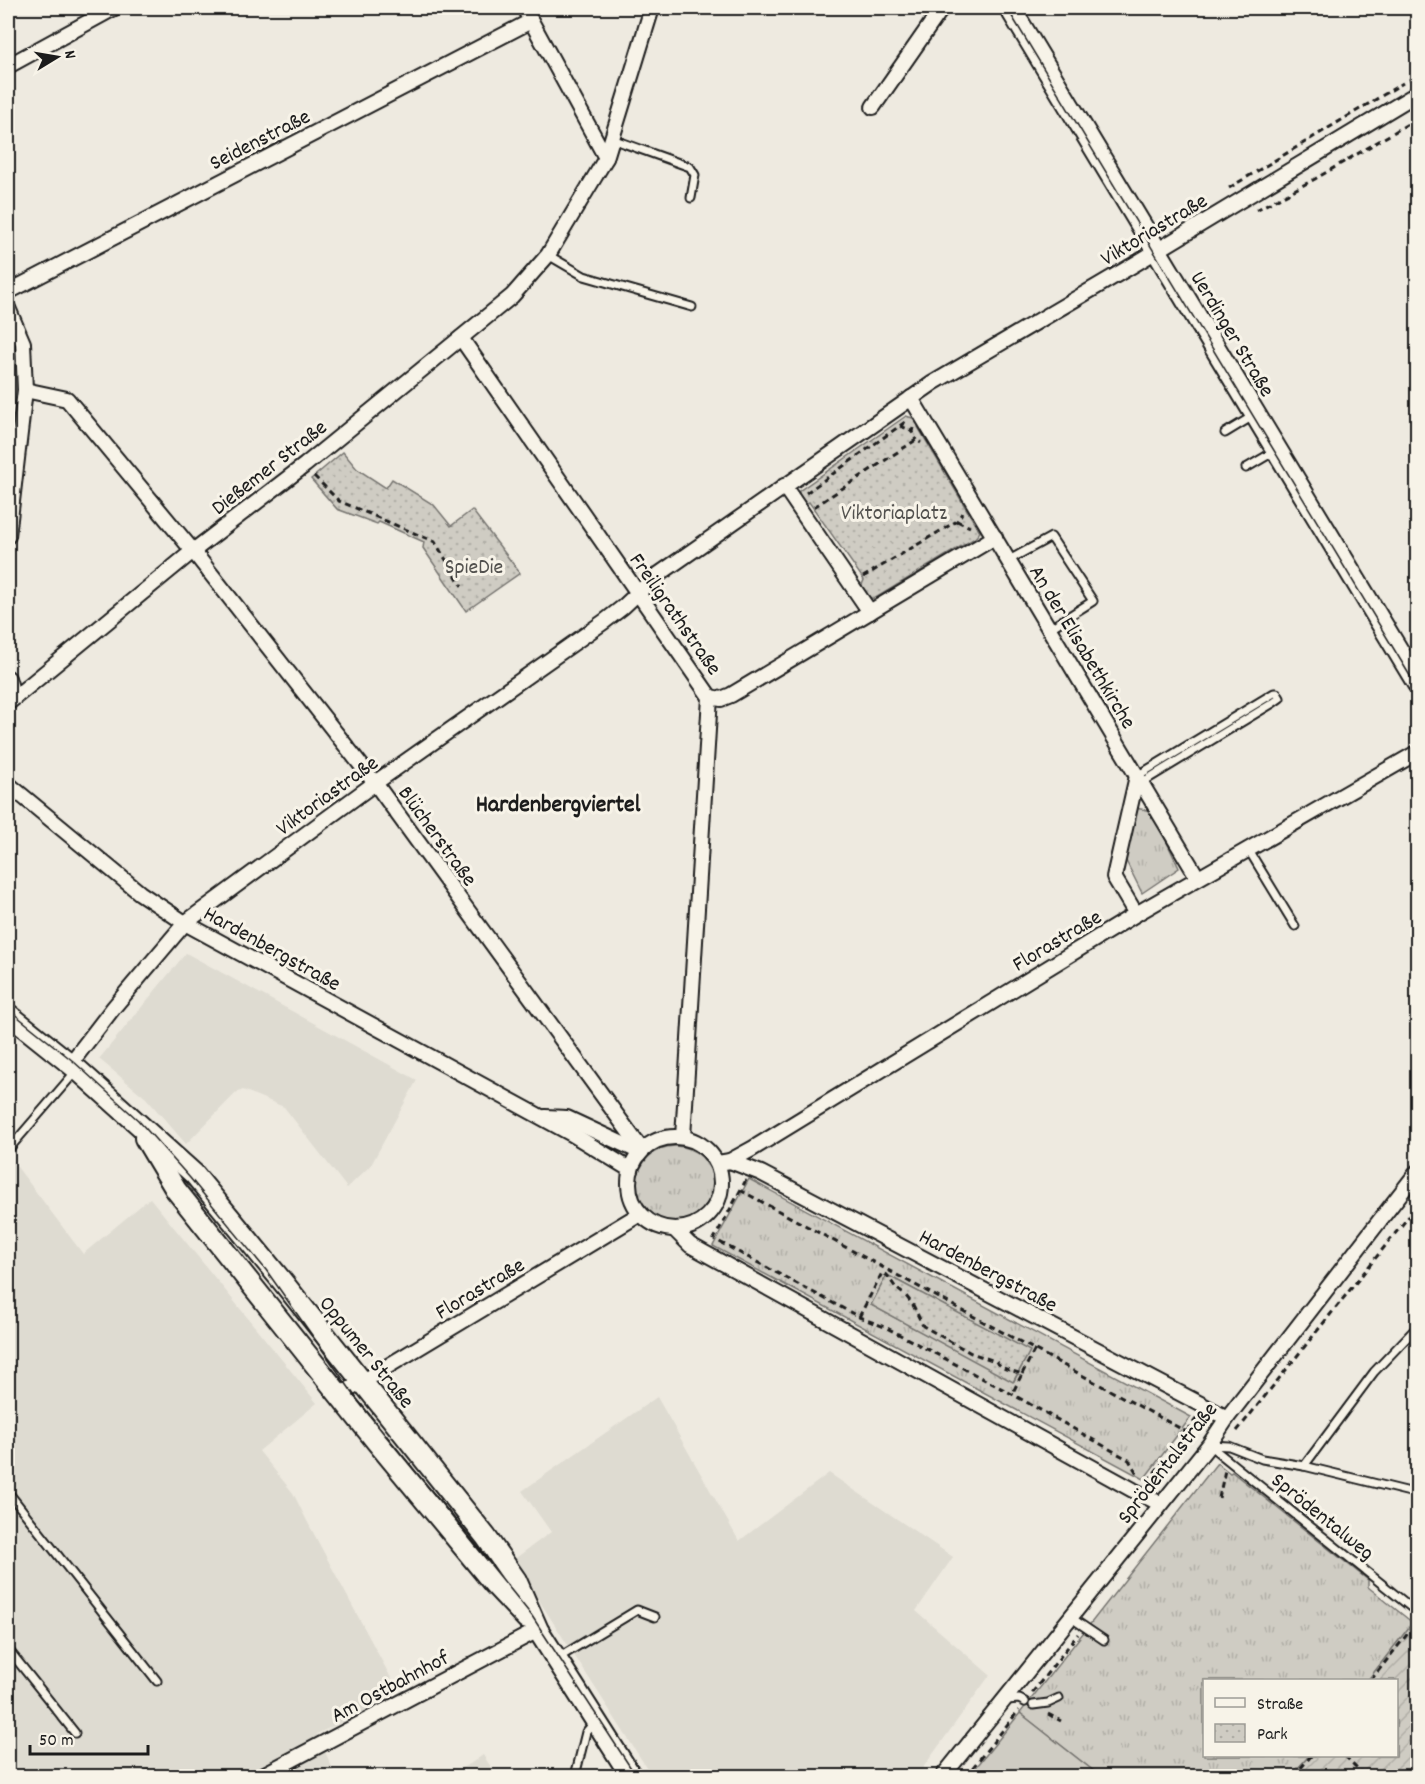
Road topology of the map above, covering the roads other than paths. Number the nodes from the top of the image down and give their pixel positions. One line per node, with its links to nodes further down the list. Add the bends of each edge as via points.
1 (114, 8): 7 (street)
2 (524, 8): 6 (street)
3 (652, 8): 10 (street, Dießemer Straße)
4 (942, 8): 9 (street)
5 (1010, 8): 13 (main road, Uerdinger Straße)
6 (531, 21): 11 (street); 15 (street, Seidenstraße)
7 (8, 66)
8 (1418, 93): 13 (street, Viktoriastraße)
9 (873, 107)
10 (612, 139): 11 (street, Dießemer Straße); 12 (lane, via 690,167 695,175)
11 (606, 158): 14 (street, Dießemer Straße)
12 (691, 198)
13 (1157, 251): 20 (street, Viktoriastraße); 21 (main road, Uerdinger Straße)
14 (548, 255): 16 (lane, via 584,276); 18 (street, Dießemer Straße, via 512,296)
15 (8, 292)
16 (692, 307)
17 (8, 308): 19 (street, via 23,343)
18 (460, 338): 28 (street, Dießemer Straße); 30 (street, Freiligrathstraße)
19 (25, 390): 26 (street); 28 (street, Blücherstraße, via 67,399)
20 (911, 398): 25 (street); 27 (street)
21 (1256, 415): 22 (lane); 23 (main road, Uerdinger Straße)
22 (1225, 433)
23 (1277, 450): 24 (lane); 34 (main road, Uerdinger Straße)
24 (1246, 468)
25 (784, 486): 30 (street); 31 (street)
26 (8, 536)
27 (995, 537): 29 (street, An der Elisabethkirche); 31 (street)
28 (193, 551): 36 (street, Dießemer Straße); 39 (street, Blücherstraße)
29 (1009, 560): 32 (street, An der Elisabethkirche); 32 (lane, via 1051,537 1093,601)
30 (637, 593): 35 (street, Freiligrathstraße); 39 (street, Viktoriastraße, via 605,621)
31 (870, 612): 35 (street, via 732,695)
32 (1049, 628): 38 (street, An der Elisabethkirche)
33 (8, 678): 36 (street)
34 (1418, 684)
35 (710, 698): 50 (street, Freiligrathstraße)
36 (11, 700)
37 (1418, 752): 41 (street, Florastraße)
38 (1139, 780): 38 (lane, via 1274,703 1280,696 1274,693); 42 (street, An der Elisabethkirche); 43 (street, via 1114,877)
39 (375, 783): 44 (street, Viktoriastraße); 52 (street, Blücherstraße)
40 (8, 784): 44 (street, Hardenbergstraße, via 140,893)
41 (1248, 849): 42 (street, Florastraße); 45 (lane)
42 (1198, 878): 43 (street, Florastraße)
43 (1136, 914): 53 (street, Florastraße, via 752,1149)
44 (185, 923): 47 (street, Viktoriastraße, via 114,1007); 48 (street, Hardenbergstraße)
45 (1295, 926)
46 (8, 1014): 47 (main road, Oppumer Straße)
47 (74, 1066): 49 (main road, Oppumer Straße); 51 (lane)
48 (540, 1116): 52 (street, Hardenbergstraße, via 567,1118); 54 (street, Hardenbergstraße)
49 (135, 1122): 59 (main road, Oppumer Straße, via 194,1174); 60 (main road, Oppumer Straße, via 176,1190)
50 (683, 1137): 52 (street, via 668,1137); 53 (street, Hardenbergstraße, via 697,1142)
51 (8, 1150)
52 (641, 1151): 54 (street)
53 (724, 1162): 57 (street, via 721,1194 715,1208 705,1220); 61 (street, Hardenbergstraße, via 752,1169)
54 (631, 1170): 56 (street, via 630,1193)
55 (1418, 1171): 61 (street, Sprödentalstraße)
56 (640, 1214): 57 (street, via 662,1228); 59 (street, Florastraße)
57 (675, 1230): 66 (street, via 690,1245)
58 (1418, 1326): 63 (lane, via 1374,1372)
59 (362, 1382): 60 (street, Florastraße); 70 (main road, Oppumer Straße, via 486,1537 516,1580)
60 (340, 1395): 70 (main road, Oppumer Straße, via 494,1584)
61 (1227, 1418): 62 (street, Sprödentalstraße)
62 (1209, 1444): 63 (lane); 66 (street, Sprödentalstraße); 67 (lane, Sprödentalweg)
63 (1304, 1466): 65 (lane)
64 (8, 1492): 74 (lane)
65 (1418, 1494)
66 (1161, 1504): 69 (street, Sprödentalstraße)
67 (1418, 1613)
68 (655, 1617): 73 (lane, via 636,1610)
69 (1070, 1617): 71 (lane); 76 (street, Sprödentalstraße)
70 (538, 1630): 73 (main road, Oppumer Straße); 79 (street, Am Ostbahnhof)
71 (1104, 1640)
72 (8, 1649): 78 (lane)
73 (556, 1659): 77 (main road, Oppumer Straße)
74 (157, 1681)
75 (1059, 1698): 76 (lane, via 1048,1703 1014,1699)
76 (1002, 1703): 82 (street, Sprödentalstraße)
77 (597, 1720): 80 (lane, via 586,1732); 81 (main road, Oppumer Straße)
78 (75, 1733)
79 (261, 1776)
80 (576, 1776)
81 (631, 1776)
82 (943, 1776)

